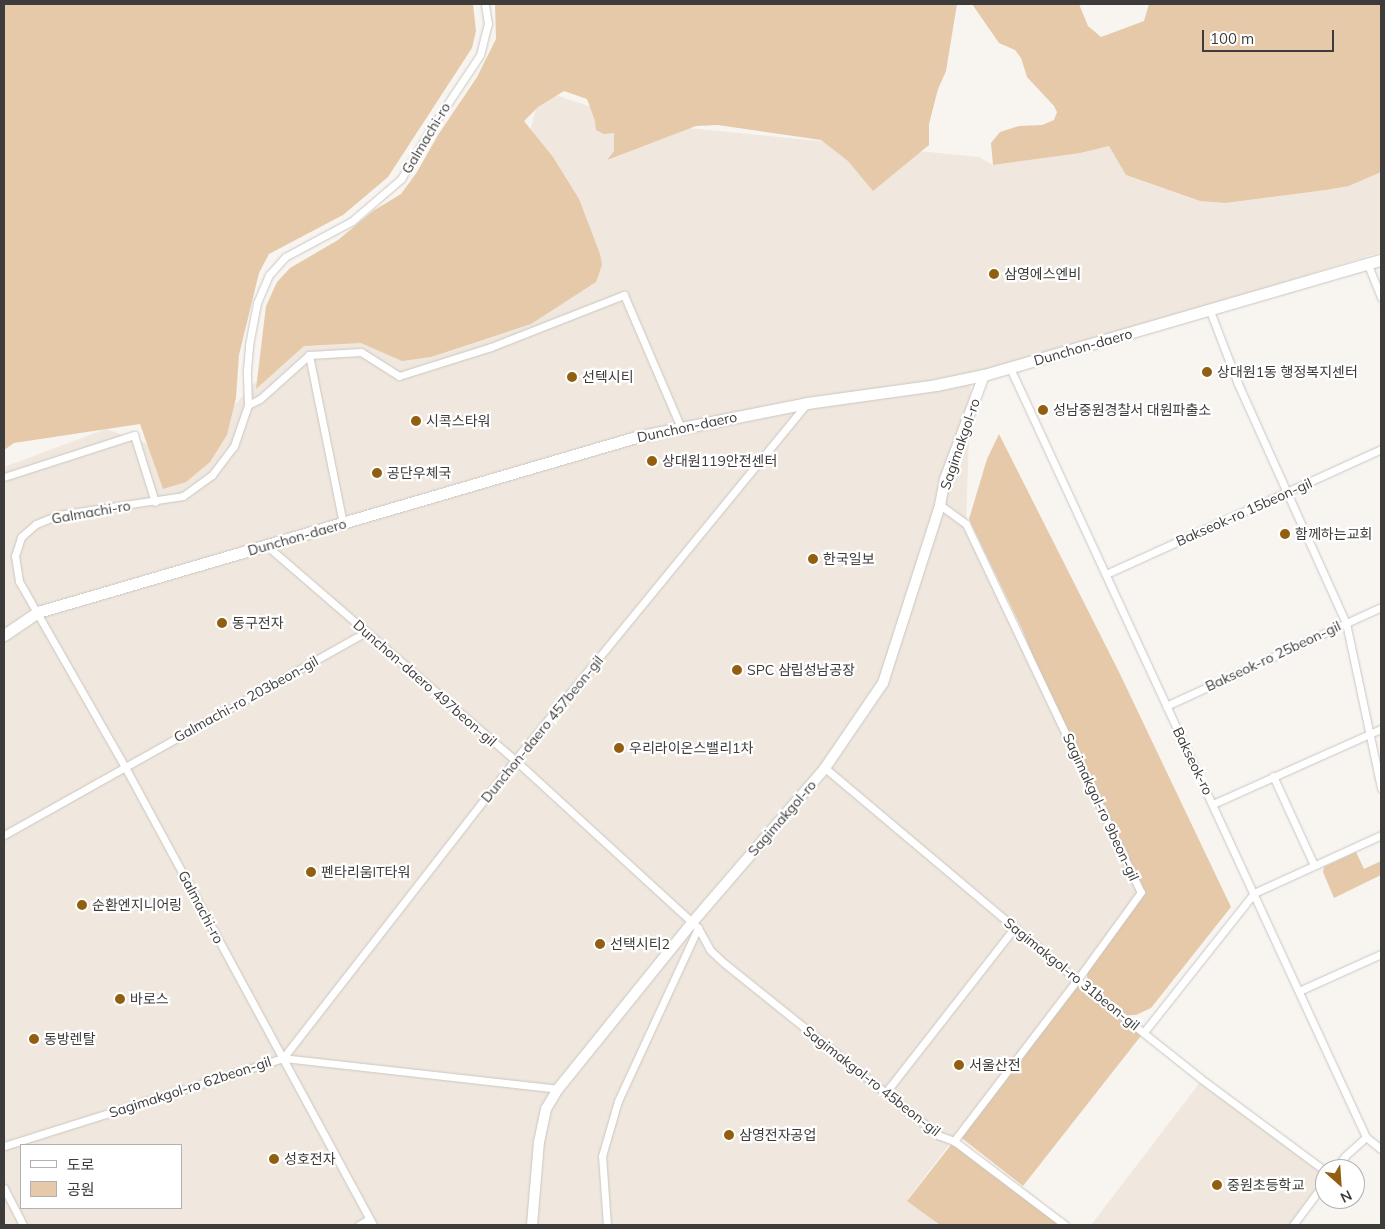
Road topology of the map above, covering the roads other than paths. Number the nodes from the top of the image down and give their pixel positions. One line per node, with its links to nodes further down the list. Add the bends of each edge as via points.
1 (485, 4): 10 (street, Galmachi-ro, via 488,24 480,55 401,179 352,221 285,257 269,275 257,303 249,344)
2 (1381, 260): 3 (main road, Dunchon-daero)
3 (1368, 264): 4 (street); 5 (main road, Dunchon-daero)
4 (1381, 298)
5 (1210, 311): 7 (main road, Dunchon-daero); 14 (street, via 1238,384)
6 (309, 354): 10 (street, via 260,399); 11 (street, via 361,352 400,376 491,347 624,295); 17 (street)
7 (1010, 368): 8 (main road, Dunchon-daero); 19 (street, Bakseok-ro)
8 (984, 375): 9 (main road, Dunchon-daero); 16 (street, Sagimakgol-ro, via 945,479)
9 (807, 403): 11 (main road, Dunchon-daero); 28 (street, Dunchon-daero 457beon-gil)
10 (248, 405): 15 (street, Galmachi-ro, via 234,446 212,475 183,496)
11 (681, 428): 17 (main road, Dunchon-daero, via 636,437)
12 (1381, 449): 14 (street, Bakseok-ro 15beon-gil)
13 (4, 477): 15 (street, via 134,435)
14 (1287, 493): 19 (street, Bakseok-ro 15beon-gil); 22 (street)
15 (155, 502): 21 (street, Galmachi-ro, via 58,515 36,524 21,538 15,556 19,581)
16 (940, 505): 30 (street, Sagimakgol-ro, via 883,683); 41 (street, Sagimakgol-ro 9beon-gil, via 966,524 1141,892)
17 (343, 524): 18 (main road, Dunchon-daero)
18 (267, 546): 21 (main road, Dunchon-daero); 23 (street, Dunchon-daero 497beon-gil)
19 (1106, 574): 25 (street, Bakseok-ro)
20 (1381, 606): 22 (street, Bakseok-ro 25beon-gil)
21 (38, 612): 24 (main road, Dunchon-daero); 29 (street, Galmachi-ro)
22 (1346, 623): 25 (street, Bakseok-ro 25beon-gil); 27 (street)
23 (366, 632): 28 (street, Dunchon-daero 497beon-gil); 29 (street, Galmachi-ro 203beon-gil)
24 (4, 634)
25 (1166, 706): 33 (street, Bakseok-ro)
26 (1381, 729): 27 (street)
27 (1370, 735): 31 (street); 32 (street)
28 (515, 760): 38 (street, Dunchon-daero 497beon-gil); 44 (street, Dunchon-daero 457beon-gil)
29 (126, 767): 34 (street, Galmachi-ro 203beon-gil); 44 (street, Galmachi-ro)
30 (825, 768): 38 (street, Sagimakgol-ro); 39 (street, Sagimakgol-ro 31beon-gil)
31 (1273, 776): 33 (street); 36 (street)
32 (1381, 788)
33 (1213, 804): 37 (street, Bakseok-ro)
34 (4, 835)
35 (1381, 835): 36 (street)
36 (1314, 864): 37 (street)
37 (1254, 893): 42 (street, Bakseok-ro); 43 (street)
38 (695, 925): 45 (street, Sagimakgol-ro); 46 (street, Sagimakgol-ro 45beon-gil, via 710,950 724,963); 59 (street, via 618,1101 602,1156)
39 (1014, 928): 41 (street, Sagimakgol-ro 31beon-gil); 46 (street)
40 (1381, 954): 42 (street)
41 (1077, 980): 43 (street, Sagimakgol-ro 31beon-gil); 48 (street, Sagimakgol-ro 9beon-gil)
42 (1299, 991): 47 (street, Bakseok-ro)
43 (1144, 1032): 52 (street, Sagimakgol-ro 31beon-gil)
44 (282, 1058): 45 (street, Sagimakgol-ro 62beon-gil); 49 (street, Sagimakgol-ro 62beon-gil); 55 (street, Galmachi-ro)
45 (558, 1089): 58 (street, Sagimakgol-ro, via 546,1109 539,1142)
46 (886, 1092): 48 (street, Sagimakgol-ro 45beon-gil, via 938,1135)
47 (1366, 1137): 50 (street, Bakseok-ro); 51 (street)
48 (954, 1141): 60 (street, Sagimakgol-ro 45beon-gil)
49 (4, 1146)
50 (1381, 1149)
51 (1343, 1159)
52 (1315, 1164)
53 (4, 1188): 56 (street)
54 (1315, 1195): 61 (street)
55 (371, 1222): 57 (street)
56 (23, 1225)
57 (359, 1225)
58 (532, 1225)
59 (607, 1225)
60 (1065, 1225)
61 (1292, 1225)

